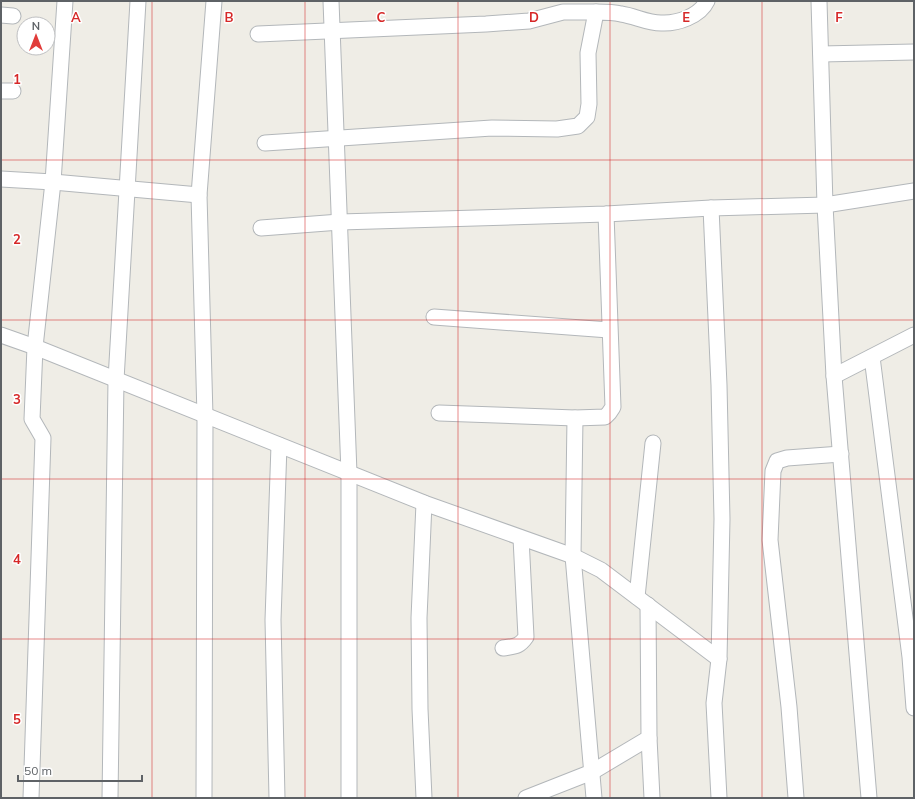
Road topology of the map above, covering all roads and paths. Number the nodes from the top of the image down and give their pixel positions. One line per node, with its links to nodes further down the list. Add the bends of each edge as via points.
1 (66, 1): 15 (street)
2 (138, 1): 16 (street)
3 (214, 1): 18 (street)
4 (331, 1): 8 (street)
5 (707, 1): 7 (street, via 698,12 687,18 661,23 622,14)
6 (819, 1): 11 (street)
7 (596, 12): 8 (street, via 563,12 529,21 494,24); 12 (street, via 588,53 590,104 587,117 578,126 557,129 492,128)
8 (332, 31): 9 (street); 12 (street)
9 (258, 34)
10 (914, 52): 11 (street)
11 (821, 54): 19 (street)
12 (336, 139): 13 (street); 22 (street)
13 (265, 143)
14 (1, 179): 15 (street)
15 (53, 182): 16 (street); 28 (street)
16 (126, 189): 18 (street); 31 (street)
17 (914, 191): 19 (street)
18 (199, 195): 33 (street)
19 (825, 206): 20 (street); 30 (street)
20 (711, 208): 21 (street); 44 (street, via 722,487)
21 (606, 214): 22 (street); 25 (street)
22 (340, 222): 23 (street); 38 (street)
23 (261, 228)
24 (434, 316): 25 (street)
25 (609, 330): 34 (street, via 613,407 605,417)
26 (1, 335): 28 (street)
27 (914, 335): 29 (street)
28 (35, 347): 31 (street); 48 (street, via 32,419 43,438)
29 (872, 357): 30 (street); 45 (street, via 910,657)
30 (834, 376): 37 (street)
31 (116, 380): 33 (street); 49 (street)
32 (439, 413): 34 (street)
33 (206, 416): 36 (street); 50 (street)
34 (575, 418): 41 (street)
35 (653, 444): 42 (street)
36 (279, 445): 38 (street); 51 (street, via 273,620)
37 (840, 454): 58 (street, via 787,458 777,461 773,471 770,540 789,707); 59 (street)
38 (349, 473): 39 (street); 52 (street)
39 (424, 503): 40 (street); 53 (street, via 419,618)
40 (521, 538): 41 (street); 43 (street, via 526,637 516,646)
41 (573, 556): 42 (street, via 601,570); 47 (street)
42 (643, 601): 44 (street); 46 (street)
43 (503, 648)
44 (719, 659): 57 (street, via 714,704)
45 (914, 708)
46 (649, 738): 47 (street); 56 (street)
47 (592, 772): 54 (street); 55 (street)
48 (30, 798)
49 (110, 798)
50 (204, 798)
51 (277, 798)
52 (349, 798)
53 (424, 798)
54 (526, 798)
55 (594, 798)
56 (652, 798)
57 (719, 798)
58 (796, 798)
59 (869, 798)

